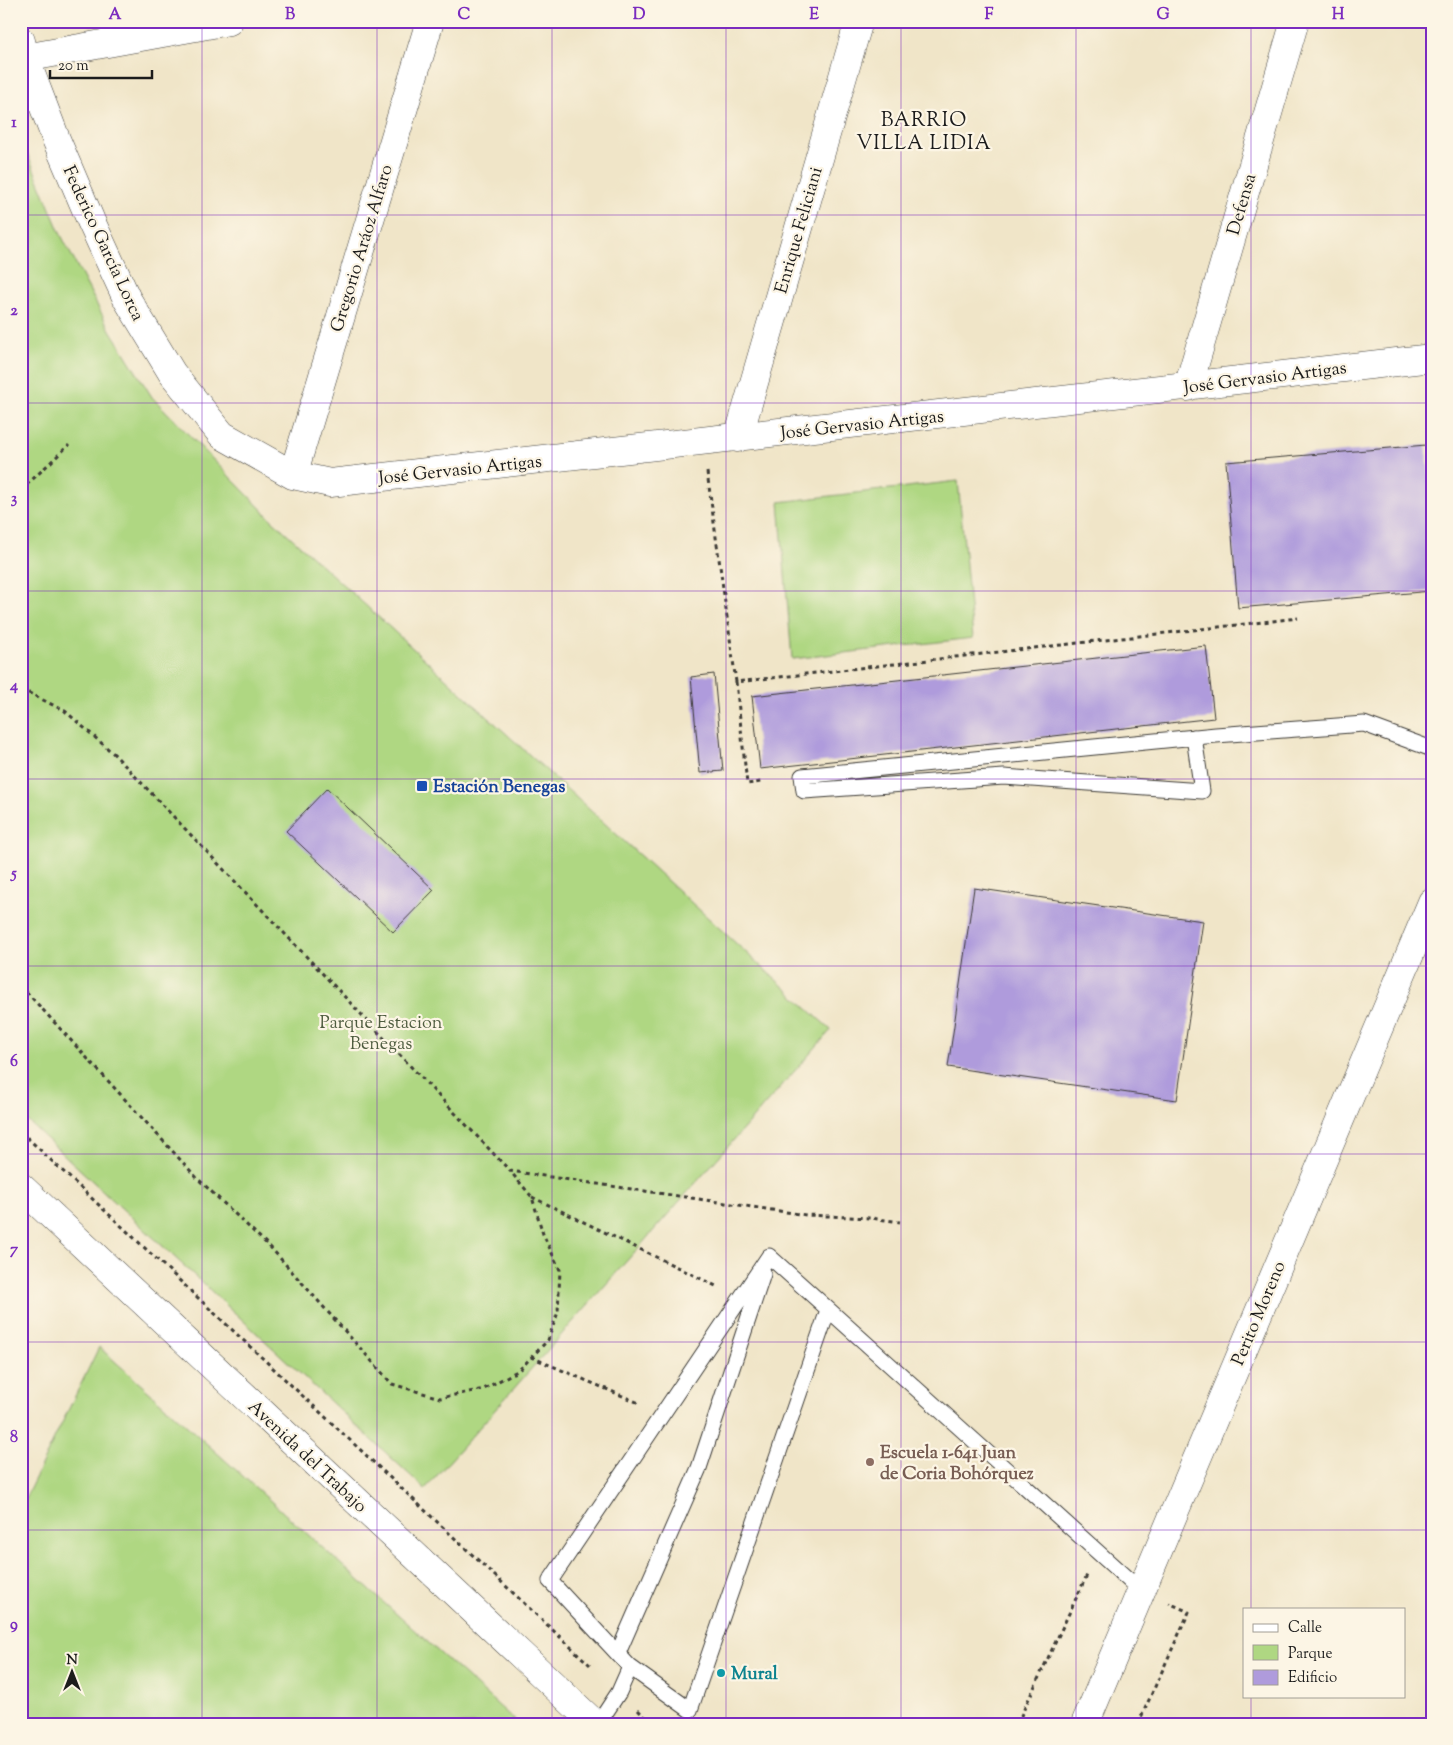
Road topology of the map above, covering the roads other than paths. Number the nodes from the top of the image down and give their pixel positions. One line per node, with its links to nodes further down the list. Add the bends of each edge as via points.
1 (229, 21): 5 (street)
2 (430, 21): 9 (street, Gregorio Aráoz Alfaro)
3 (859, 21): 8 (street, Enrique Feliciani)
4 (1295, 21): 7 (street, Defensa)
5 (23, 50): 9 (street, Federico García Lorca, via 56,139 99,239 127,299 172,374 222,435)
6 (1432, 358): 7 (street, José Gervasio Artigas)
7 (1188, 387): 8 (street, José Gervasio Artigas)
8 (738, 438): 9 (street, José Gervasio Artigas, via 330,483)
9 (293, 476)
10 (1194, 737): 10 (lane, via 861,770 802,776 804,791 1004,777 1202,791); 11 (lane, via 1364,724)
11 (1432, 749)
12 (1432, 902): 16 (street, Perito Moreno)
13 (21, 1187): 19 (street, Avenida del Trabajo)
14 (769, 1256): 15 (lane); 17 (lane, via 699,1468); 17 (lane, via 550,1581)
15 (828, 1310): 16 (lane); 18 (lane, via 690,1710)
16 (1141, 1591): 20 (street, Perito Moreno)
17 (618, 1653): 18 (lane)
18 (630, 1666): 19 (lane, via 619,1692)
19 (597, 1724)
20 (1085, 1724)

